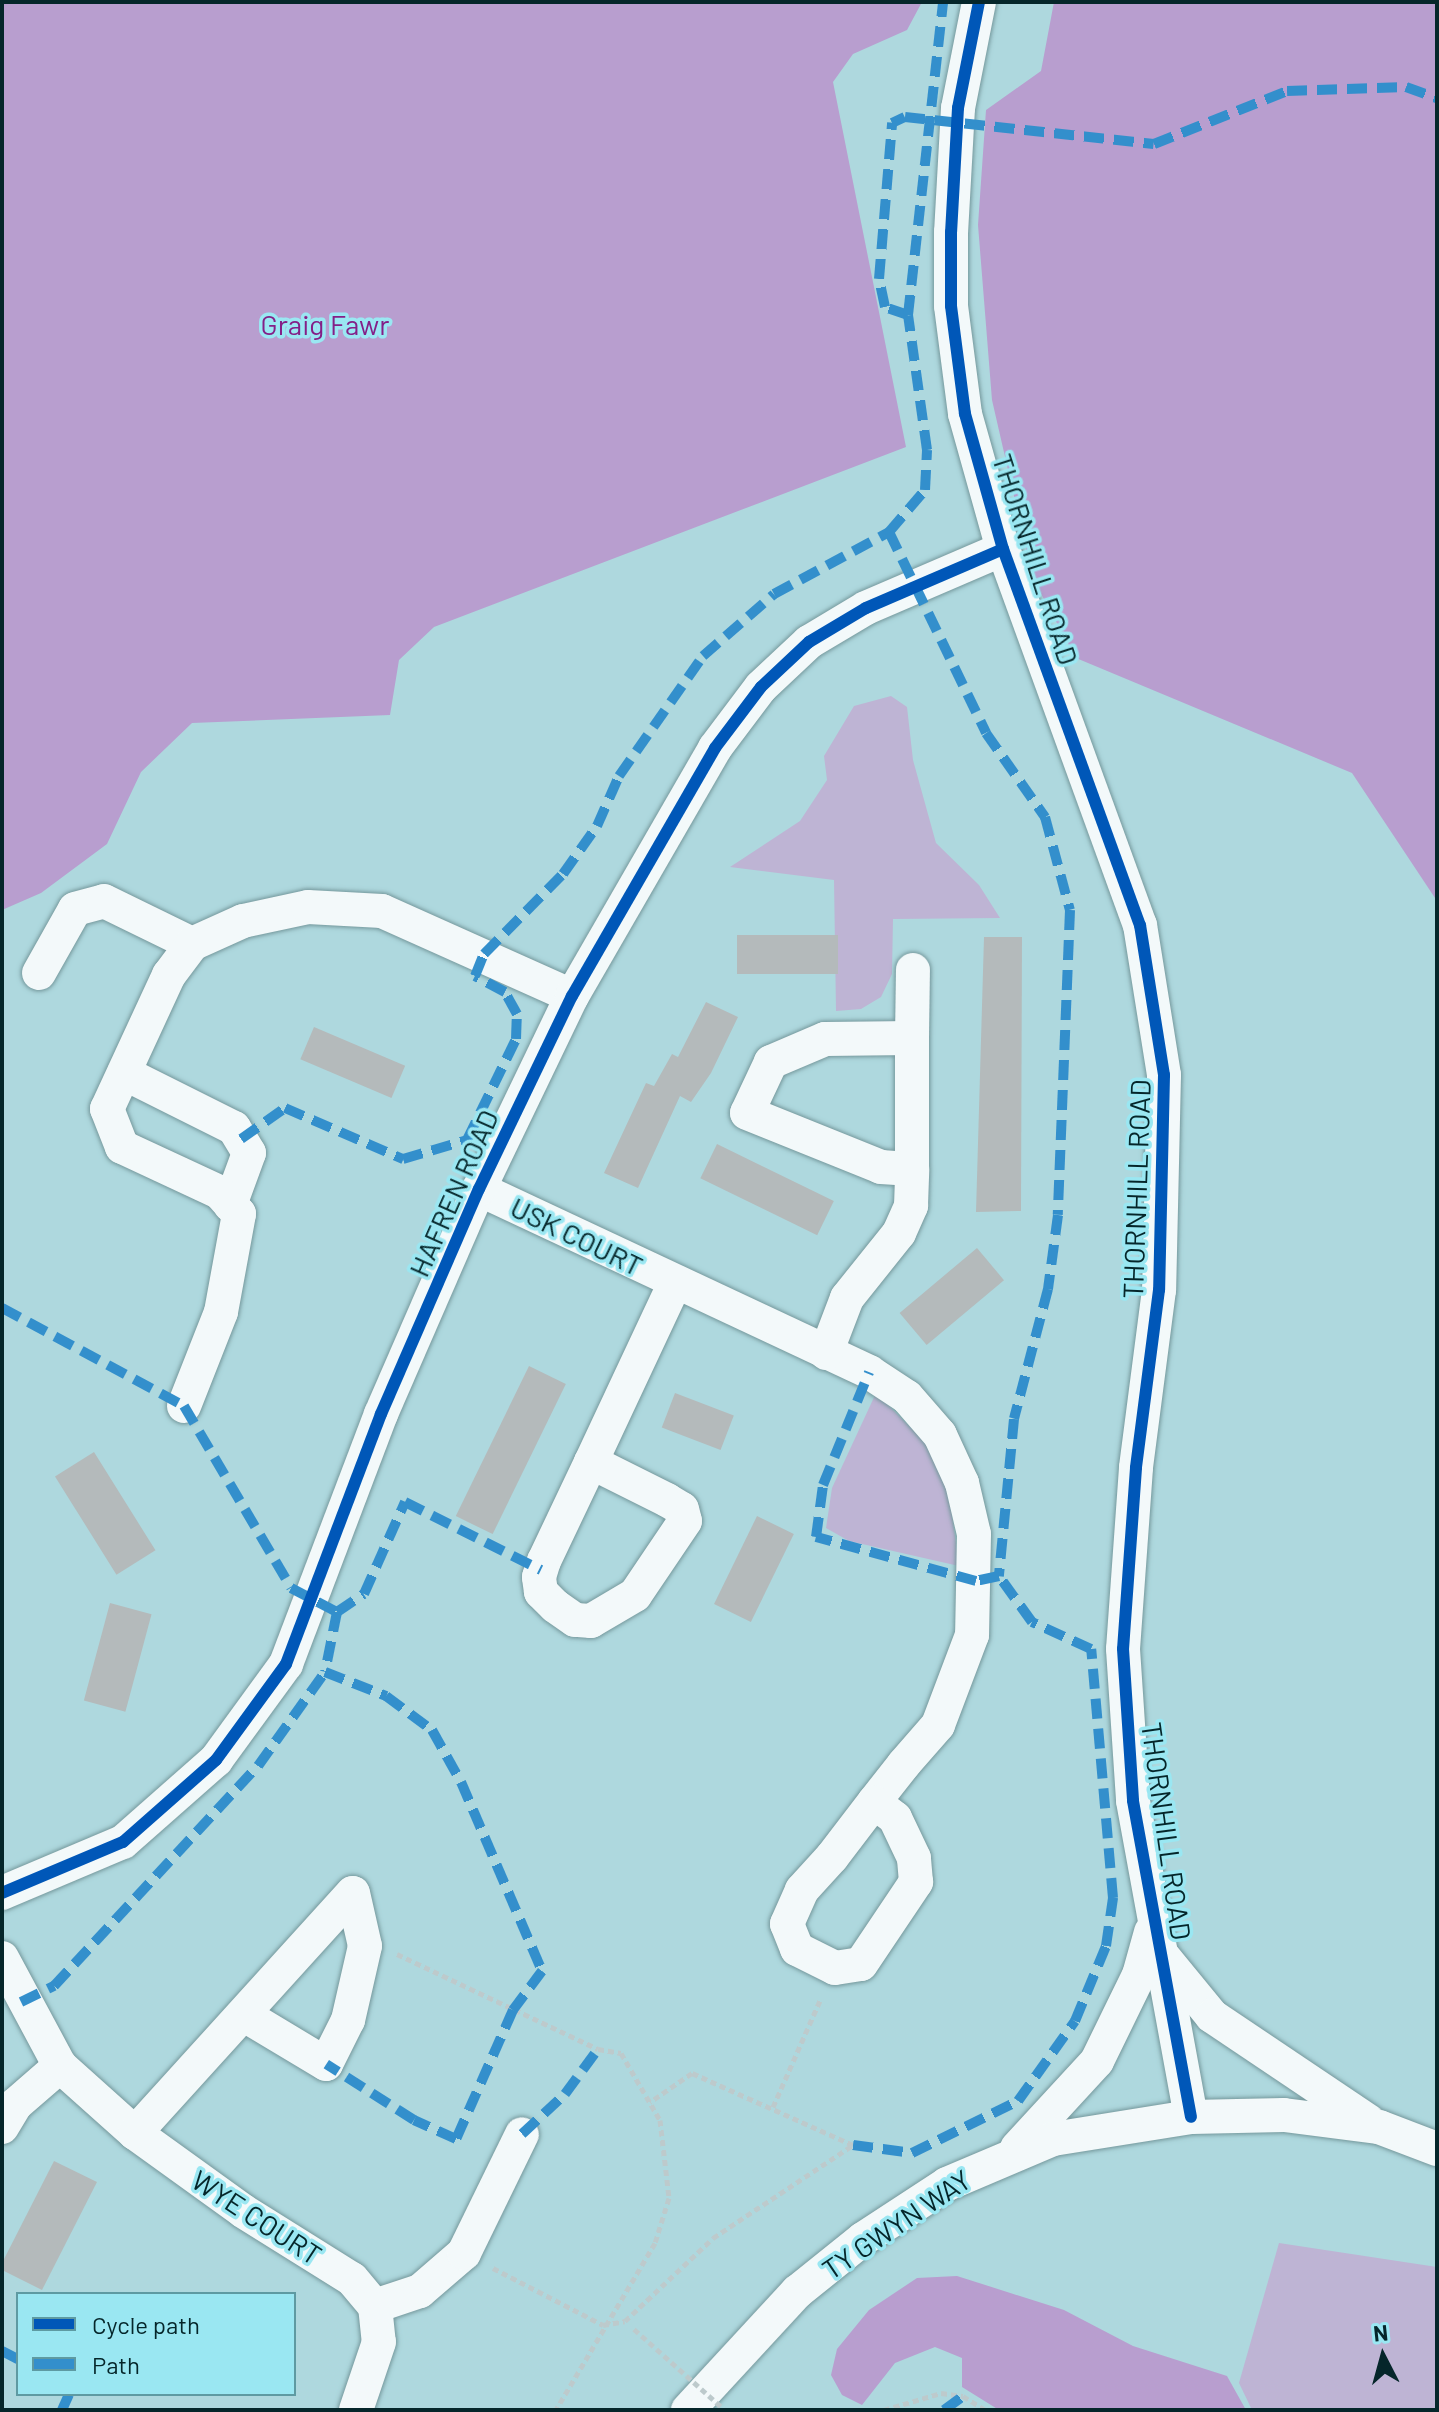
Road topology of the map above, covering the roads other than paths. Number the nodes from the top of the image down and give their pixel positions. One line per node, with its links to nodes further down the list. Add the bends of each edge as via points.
1 (979, 2): 2 (street, THORNHILL ROAD, via 958,108 951,306 965,414)
2 (1003, 549): 6 (street, HAFREN ROAD, via 866,608 809,642 761,687 715,748); 18 (street, THORNHILL ROAD, via 1140,925 1164,1075 1160,1276 1136,1468 1123,1649 1133,1801)
3 (192, 944): 5 (street, via 104,901 75,909); 6 (street, via 243,921 308,907 382,911); 8 (street, via 169,975)
4 (913, 970): 7 (street)
5 (39, 973)
6 (572, 996): 10 (street, HAFREN ROAD)
7 (912, 1038): 9 (street); 9 (street, via 825,1039 792,1052 771,1062 747,1113 881,1167)
8 (124, 1073): 11 (street, via 107,1109 122,1147 219,1192); 11 (street, via 234,1128 249,1153)
9 (912, 1169): 13 (street, via 911,1206 899,1233 847,1298)
10 (479, 1189): 12 (street, USK COURT); 17 (street, HAFREN ROAD, via 381,1414 286,1664 251,1718 216,1760 123,1842)
11 (230, 1205): 14 (street, via 239,1214 233,1266)
12 (675, 1283): 13 (street, USK COURT); 15 (street, USK COURT)
13 (826, 1353): 16 (street, USK COURT, via 907,1397 940,1435 962,1483 974,1534 972,1635 956,1686 938,1725)
14 (184, 1406)
15 (591, 1462): 15 (street, USK COURT, via 539,1577 541,1592 555,1606 575,1620 591,1621 635,1595 685,1521 675,1505)
16 (874, 1802): 16 (street, USK COURT, via 895,1818 914,1858 916,1882 861,1964 835,1968 797,1949 787,1924 802,1890)
17 (2, 1893)
18 (1157, 1936): 22 (street, THORNHILL ROAD); 24 (street, via 1212,2016 1273,2063); 28 (street, via 1097,2061)
19 (2, 1958): 21 (street, WYE COURT)
20 (246, 2016): 20 (street, via 326,2064 348,2020 365,1946 353,1893); 25 (street)
21 (60, 2066): 23 (street, via 15,2105); 25 (street, WYE COURT)
22 (1191, 2117): 24 (street, TY GWYN WAY, via 1284,2115); 28 (street, TY GWYN WAY, via 1066,2136)
23 (2, 2127)
24 (1379, 2127): 27 (street, TY GWYN WAY)
25 (135, 2133): 29 (street, WYE COURT, via 243,2211 352,2279)
26 (522, 2134): 29 (street, via 464,2253 420,2291)
27 (1437, 2149)
28 (1011, 2154): 31 (street, TY GWYN WAY, via 947,2184 863,2239 797,2292)
29 (375, 2306): 30 (street, via 379,2342)
30 (356, 2410)
31 (688, 2410)

